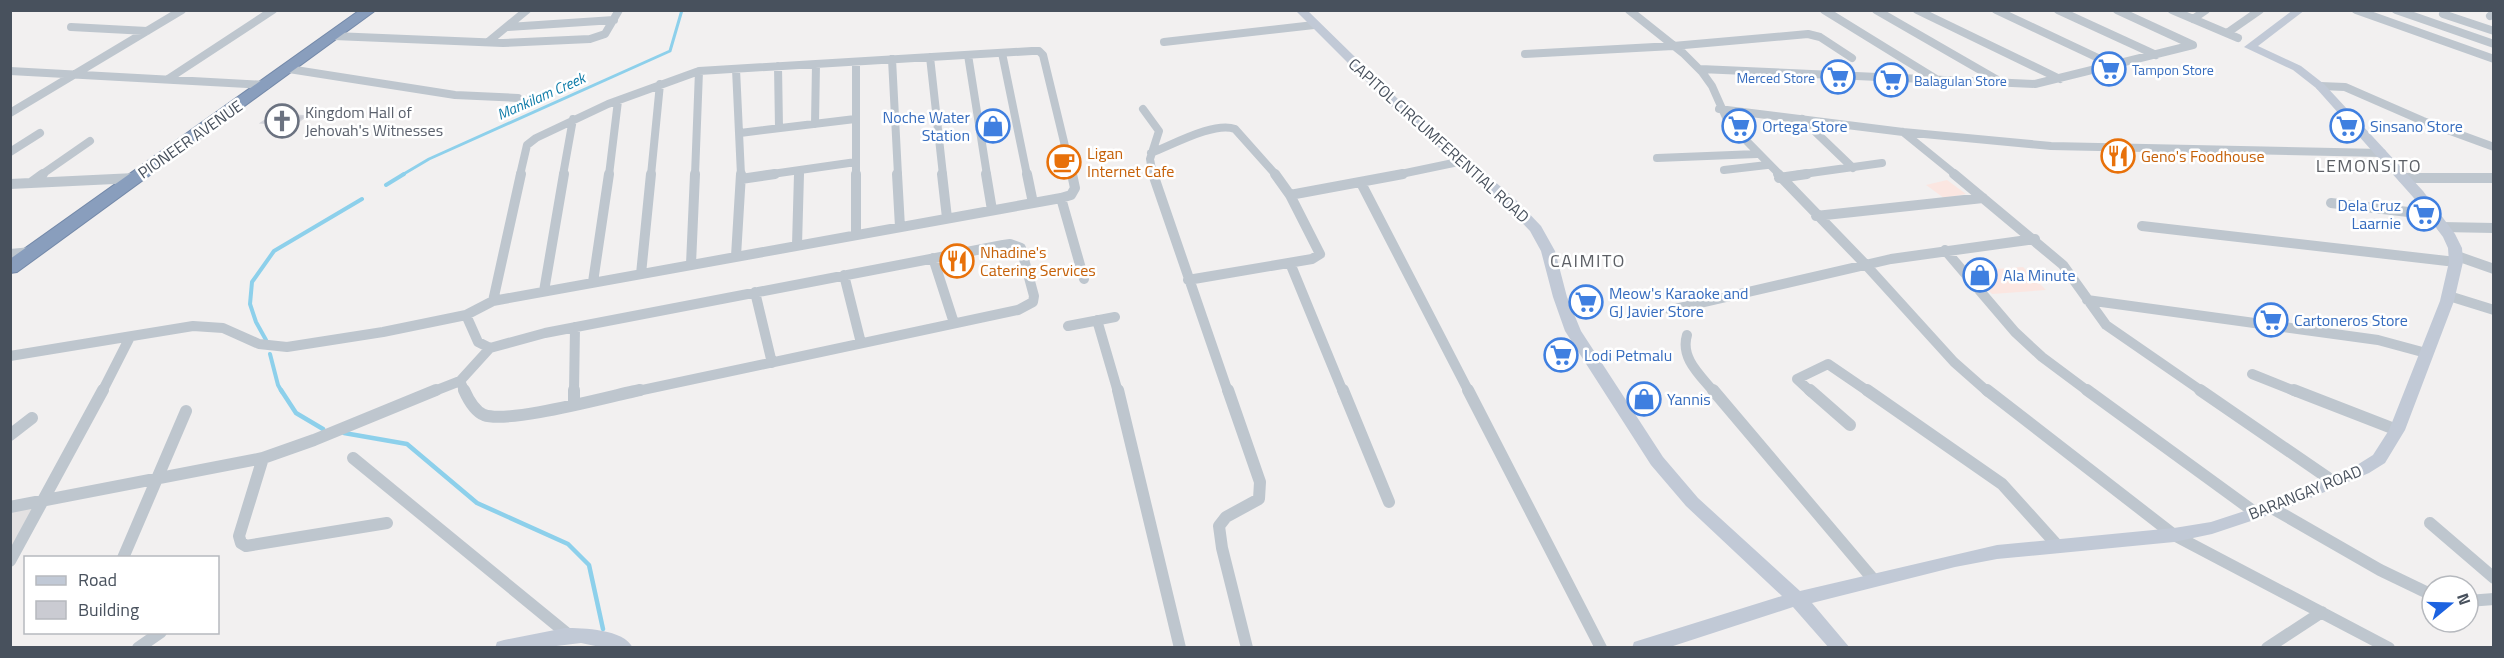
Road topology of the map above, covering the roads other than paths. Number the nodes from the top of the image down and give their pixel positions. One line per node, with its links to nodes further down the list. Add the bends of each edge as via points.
1 (182, 10): 26 (street)
2 (273, 10): 54 (street)
3 (370, 10): 29 (highway, PIONEER AVENUE)
4 (526, 10): 25 (street)
5 (619, 10): 22 (street)
6 (1300, 10): 23 (street, CAPITOL CIRCUMFERENTIAL ROAD)
7 (1629, 10): 34 (street)
8 (1824, 10): 55 (street)
9 (1876, 10): 57 (street)
10 (1917, 10): 53 (street)
11 (1996, 10): 45 (street)
12 (2058, 10): 38 (street)
13 (2117, 10): 38 (street, via 2193,45)
14 (2172, 10): 21 (street)
15 (2206, 10): 21 (street)
16 (2260, 10): 28 (street)
17 (2300, 10): 59 (street, via 2249,46 2296,68)
18 (2356, 10): 42 (street)
19 (2396, 10): 33 (street)
20 (2447, 10): 27 (street, via 2443,14)
21 (2193, 19): 28 (street)
22 (614, 20): 25 (street); 31 (street, via 598,38)
23 (1314, 25): 32 (street); 80 (street, CAPITOL CIRCUMFERENTIAL ROAD, via 1395,103)
24 (71, 27): 26 (street)
25 (508, 27): 31 (street)
26 (147, 31): 52 (street)
27 (2493, 31)
28 (2227, 33): 30 (street)
29 (334, 36): 31 (street); 47 (highway, PIONEER AVENUE)
30 (2238, 38)
31 (488, 42)
32 (1164, 42)
33 (2493, 44)
34 (1673, 46): 36 (street); 40 (street, via 1812,34); 49 (street)
35 (1002, 53): 37 (street); 96 (street, via 1036,51 1043,55 1075,188 1071,195); 98 (street)
36 (1525, 54)
37 (968, 55): 39 (street); 100 (street)
38 (2157, 55): 45 (street)
39 (930, 57): 41 (street); 102 (street)
40 (1852, 58)
41 (892, 59): 43 (street); 105 (street)
42 (2493, 59)
43 (856, 62): 44 (street); 66 (street)
44 (816, 64): 46 (street); 68 (street)
45 (2113, 65): 53 (street)
46 (778, 66): 48 (street); 69 (street)
47 (289, 69): 58 (highway, PIONEER AVENUE); 60 (street, via 455,95)
48 (736, 69): 51 (street); 72 (street)
49 (1700, 69): 55 (street); 63 (street, via 1715,90)
50 (10, 71): 52 (street)
51 (699, 71): 56 (street); 117 (street)
52 (76, 75): 54 (street); 64 (street)
53 (2060, 79): 57 (street)
54 (168, 80): 58 (street)
55 (1939, 81): 57 (street)
56 (660, 84): 61 (street); 121 (street)
57 (2003, 84)
58 (266, 85): 87 (highway, PIONEER AVENUE)
59 (2320, 86): 74 (street, via 2345,87); 77 (street)
60 (518, 98)
61 (618, 101): 65 (street); 125 (street)
62 (1143, 109): 76 (street, via 1159,131)
63 (1719, 109): 67 (street); 78 (street)
64 (10, 113)
65 (573, 119): 126 (street); 130 (street, via 527,145)
66 (855, 119): 68 (street); 81 (street)
67 (1802, 119): 70 (street); 84 (street)
68 (815, 124): 69 (street)
69 (779, 128): 72 (street)
70 (1903, 132): 77 (street, via 2071,147); 97 (street)
71 (40, 133): 75 (street)
72 (740, 133): 91 (street)
73 (90, 141): 92 (street)
74 (2493, 147)
75 (10, 152)
76 (1150, 153): 95 (street, via 1215,128 1231,127 1272,169); 124 (street, via 1151,170)
77 (2382, 153): 89 (street)
78 (1757, 154): 79 (street); 83 (street)
79 (1657, 158)
80 (1463, 161): 93 (street); 172 (street, CAPITOL CIRCUMFERENTIAL ROAD, via 1509,201 1542,239 1574,331 1669,476)
81 (856, 162): 86 (street); 107 (street)
82 (1882, 164): 84 (street)
83 (1767, 165): 85 (street); 88 (street)
84 (1853, 168): 88 (street)
85 (1724, 170)
86 (799, 171): 91 (street); 109 (street)
87 (135, 178): 92 (street); 111 (highway, PIONEER AVENUE)
88 (1779, 178): 101 (street)
89 (2403, 178): 90 (street); 103 (street)
90 (2493, 178)
91 (741, 179): 113 (street)
92 (32, 183): 94 (street)
93 (1361, 183): 95 (street); 181 (street)
94 (10, 184)
95 (1290, 195): 116 (street, via 1320,254)
96 (1061, 198): 98 (street); 123 (street)
97 (1983, 198): 101 (street); 108 (street)
98 (1034, 203): 100 (street)
99 (2331, 203): 103 (street)
100 (992, 210): 102 (street)
101 (1816, 216): 118 (street)
102 (947, 218): 105 (street)
103 (2438, 221): 106 (street); 115 (street, via 2455,248)
104 (2142, 226): 115 (street)
105 (900, 227): 107 (street)
106 (2493, 228)
107 (856, 235): 109 (street)
108 (2035, 239): 110 (street); 129 (street, via 2063,265)
109 (797, 245): 113 (street)
110 (1945, 250): 118 (street); 162 (street, via 2014,334)
111 (32, 252): 112 (street); 119 (highway, PIONEER AVENUE)
112 (10, 254)
113 (736, 256): 117 (street)
114 (933, 258): 122 (street); 136 (street); 136 (street, via 1003,245 1016,246 1022,252 1034,296 1032,302 1018,310)
115 (2456, 259): 120 (street); 128 (street, BARANGAY ROAD)
116 (1290, 263): 124 (street); 159 (street)
117 (691, 264): 121 (street)
118 (1865, 264): 131 (street); 165 (street, via 1953,362)
119 (10, 268)
120 (2493, 268)
121 (641, 274): 125 (street)
122 (844, 275): 127 (street); 141 (street)
123 (1084, 279)
124 (1188, 280): 180 (street, via 1260,482 1259,499 1219,526)
125 (593, 282): 126 (street)
126 (544, 291): 130 (street)
127 (755, 292): 138 (street); 145 (street)
128 (2449, 296): 132 (street); 143 (street, BARANGAY ROAD)
129 (2087, 300): 143 (street, via 2378,340); 157 (street, via 2106,325)
130 (493, 301): 133 (street)
131 (1670, 310)
132 (2493, 310)
133 (466, 315): 140 (street, via 287,347 259,344 210,326); 142 (street, via 478,342)
134 (1115, 317): 135 (street)
135 (1097, 320): 137 (street); 179 (street)
136 (954, 323): 141 (street)
137 (1068, 326)
138 (576, 327): 142 (street); 148 (street)
139 (1687, 334): 170 (street, via 1685,353 1696,370)
140 (130, 337): 144 (street); 158 (street)
141 (861, 343): 145 (street)
142 (490, 348): 147 (street)
143 (2426, 353): 152 (street, BARANGAY ROAD)
144 (10, 356)
145 (772, 363): 148 (street)
146 (2252, 374): 152 (street)
147 (460, 381): 148 (street, via 472,408 488,416 527,414); 154 (street)
148 (574, 404)
149 (186, 411): 156 (street)
150 (32, 418): 153 (street)
151 (1850, 425): 166 (street, via 1797,379 1828,364 2002,484)
152 (2397, 430): 157 (street, BARANGAY ROAD, via 2379,459)
153 (10, 435)
154 (263, 458): 156 (street); 163 (street, via 239,536 246,546)
155 (354, 458): 175 (street)
156 (158, 478): 158 (street); 167 (street)
157 (2334, 482): 161 (street, BARANGAY ROAD)
158 (44, 500): 160 (street); 168 (street)
159 (1389, 502)
160 (10, 507)
161 (2272, 508): 162 (street, BARANGAY ROAD); 171 (street)
162 (2256, 513): 165 (street, BARANGAY ROAD)
163 (387, 523)
164 (2430, 523): 169 (street)
165 (2174, 535): 166 (street, BARANGAY ROAD); 173 (street)
166 (2057, 545): 170 (street, BARANGAY ROAD, via 1997,552)
167 (124, 556)
168 (10, 561)
169 (2493, 578)
170 (1873, 579): 172 (street, BARANGAY ROAD)
171 (2420, 589)
172 (1797, 599): 182 (street, BARANGAY ROAD); 183 (street, CAPITOL CIRCUMFERENTIAL ROAD)
173 (2322, 612): 184 (street); 185 (street)
174 (159, 634): 176 (street)
175 (570, 636): 177 (street); 178 (street, via 599,638)
176 (138, 648)
177 (504, 648)
178 (624, 648)
179 (1180, 648)
180 (1247, 648)
181 (1601, 648)
182 (1641, 648)
183 (1841, 648)
184 (2267, 648)
185 (2389, 648)

